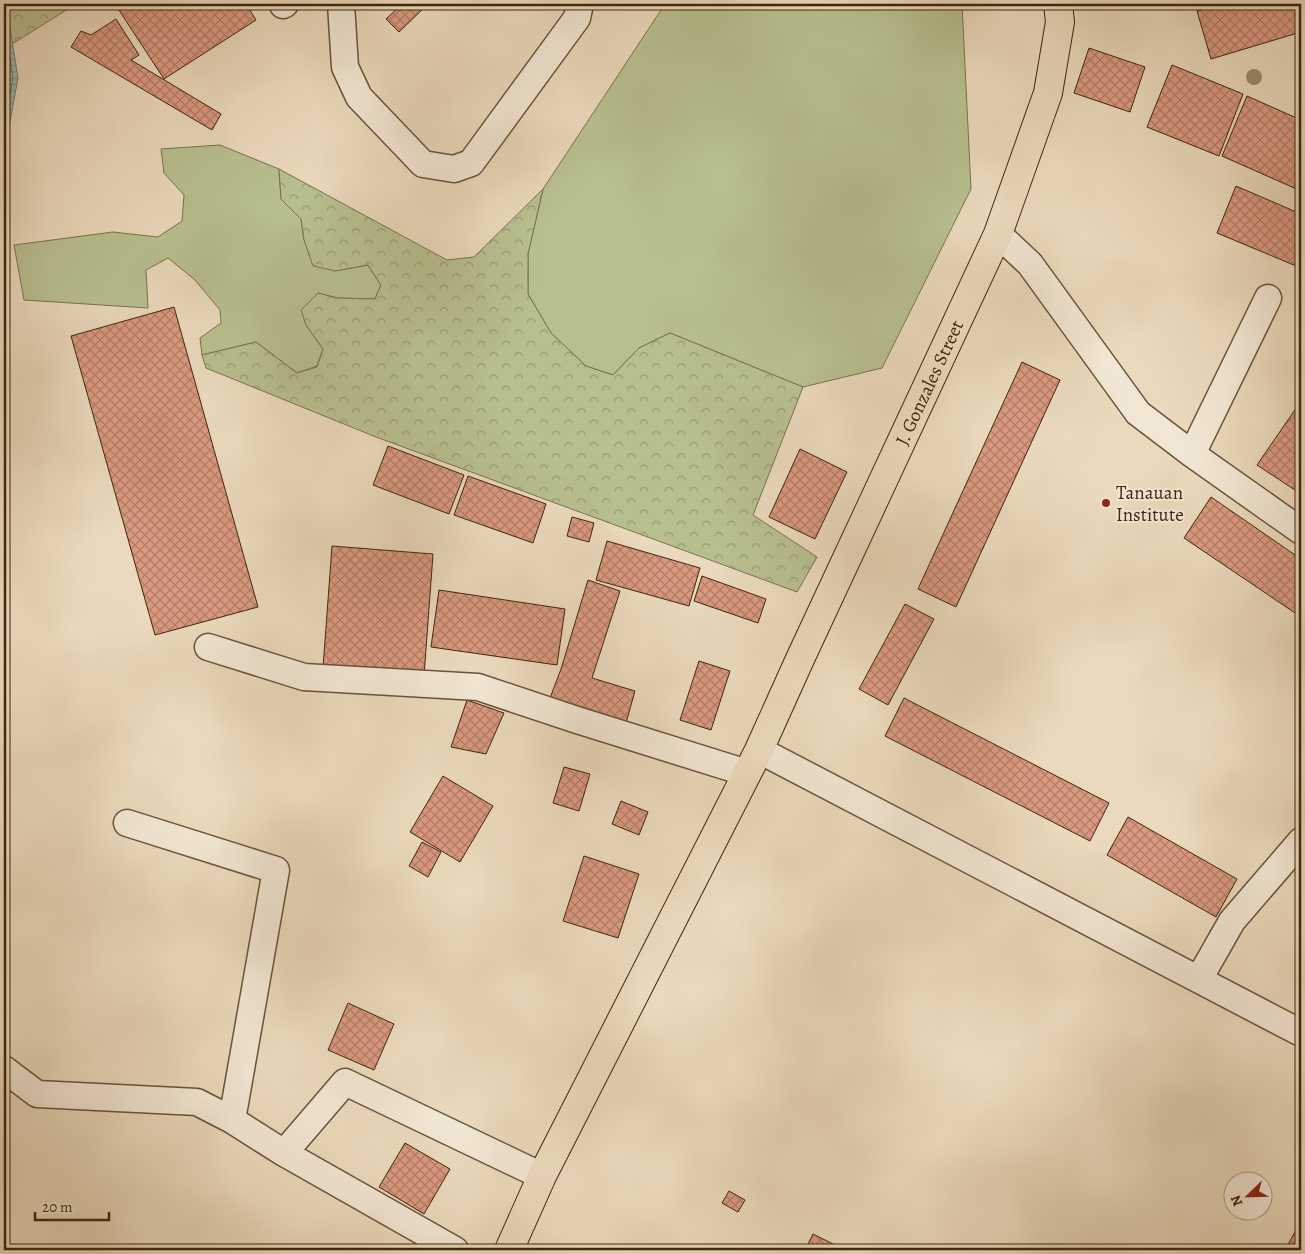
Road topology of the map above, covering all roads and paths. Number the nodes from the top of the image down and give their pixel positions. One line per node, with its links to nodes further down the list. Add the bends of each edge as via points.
1 (341, 4): 2 (street, via 345,67 359,97 423,164 454,169 471,163 577,18)
2 (580, 4)
3 (1058, 4): 4 (main road, J. Gonzales Street, via 1060,22 1048,93)
4 (998, 234): 6 (street, via 1030,264 1138,413); 9 (main road, J. Gonzales Street)
5 (1268, 298): 6 (street)
6 (1192, 454): 7 (street)
7 (1301, 531)
8 (208, 647): 9 (street, via 304,677 478,687 577,720)
9 (753, 762): 12 (street); 17 (main road, J. Gonzales Street)
10 (127, 823): 15 (street, via 276,870)
11 (1301, 841): 12 (street, via 1232,921)
12 (1199, 979): 13 (street)
13 (1301, 1033)
14 (4, 1069): 15 (street, via 37,1094 197,1102)
15 (232, 1120): 16 (street)
16 (284, 1152): 17 (street, via 345,1082); 18 (street)
17 (542, 1176): 19 (main road, J. Gonzales Street)
18 (455, 1250)
19 (509, 1250)

